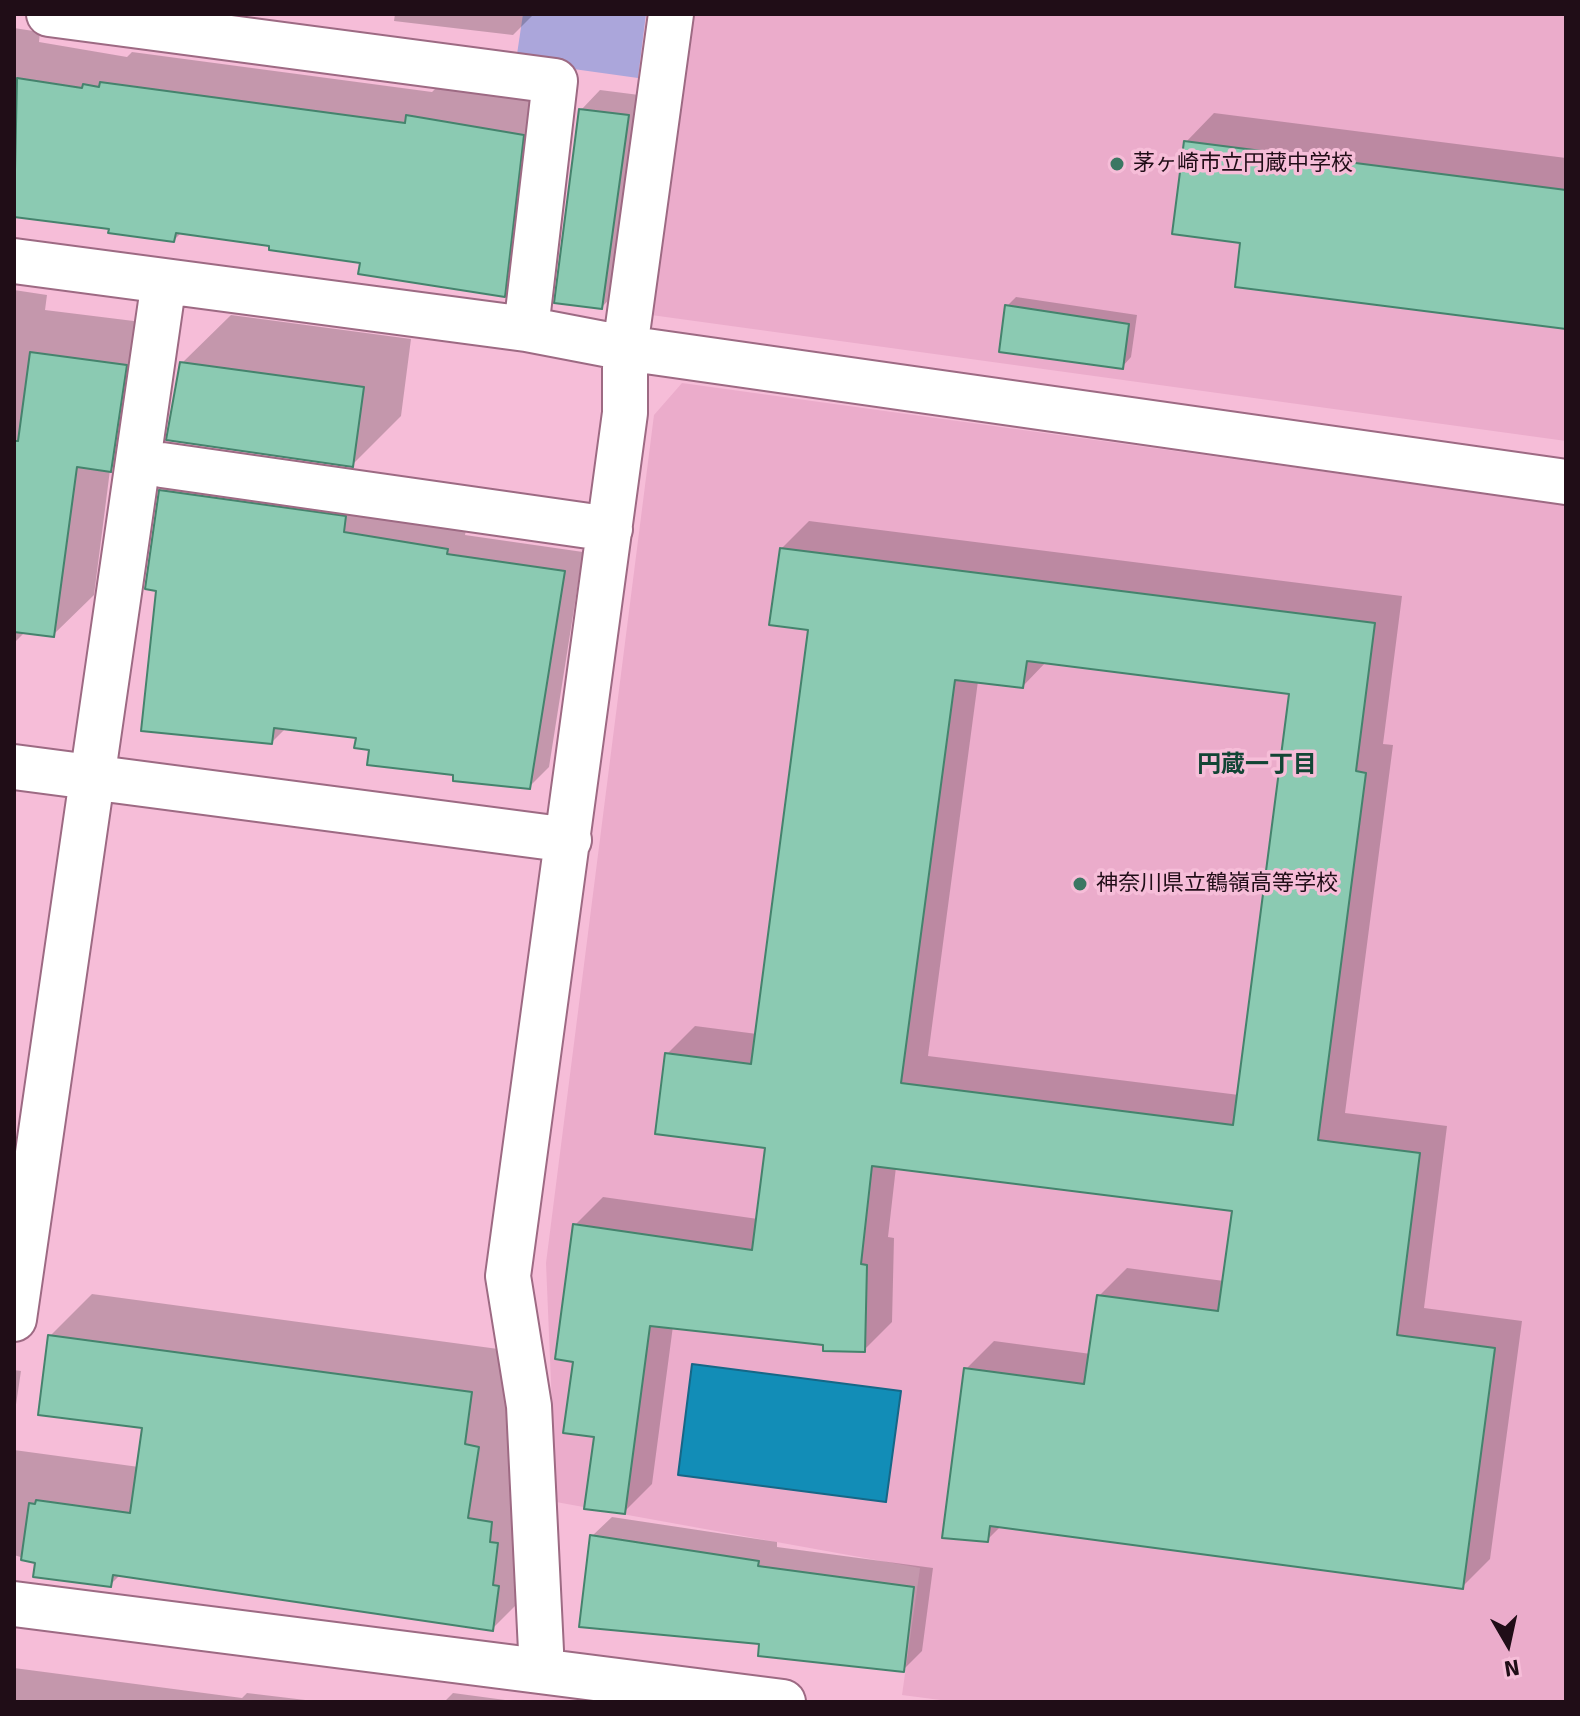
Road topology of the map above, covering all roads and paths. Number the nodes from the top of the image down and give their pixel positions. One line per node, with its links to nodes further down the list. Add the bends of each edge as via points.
1 (49, 14): 5 (street, via 555,81)
2 (671, 14): 6 (street)
3 (14, 261): 4 (street)
4 (164, 281): 5 (street); 11 (street)
5 (526, 329): 6 (street)
6 (625, 348): 8 (street); 9 (street, via 625,413)
7 (162, 465): 9 (street)
8 (1566, 482)
9 (610, 529): 12 (street)
10 (14, 767): 11 (street)
11 (93, 777): 12 (street); 13 (street)
12 (569, 840): 15 (street, via 508,1276 529,1406)
13 (14, 1319)
14 (14, 1604): 15 (street)
15 (542, 1671): 16 (street)
16 (783, 1702)

